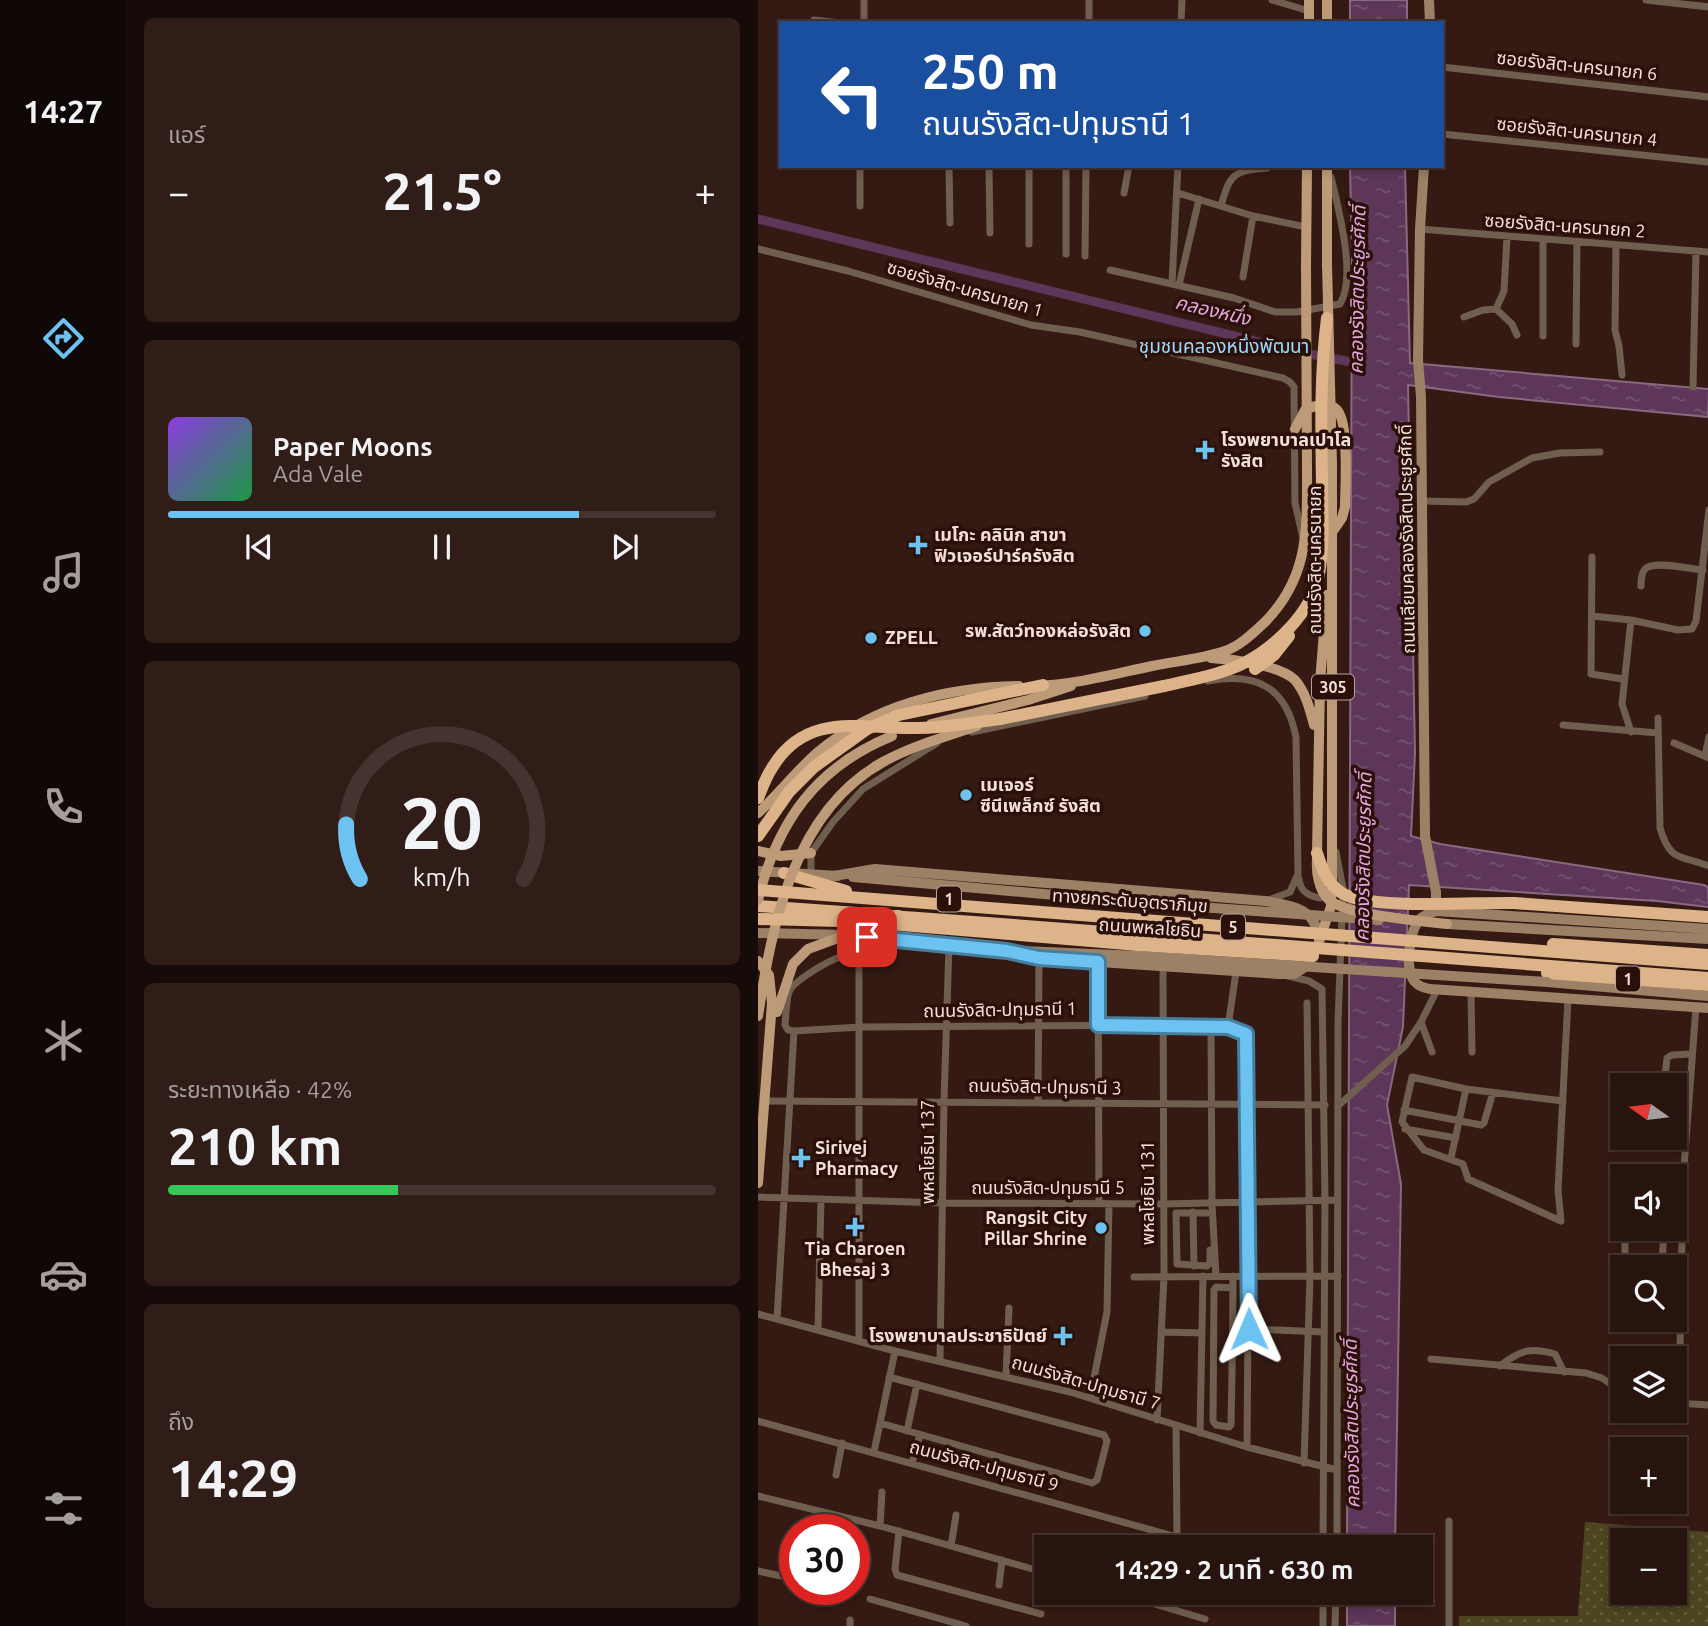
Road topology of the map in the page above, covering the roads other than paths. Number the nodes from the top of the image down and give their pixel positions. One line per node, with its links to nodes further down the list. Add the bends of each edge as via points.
1 (864, 0): 12 (street)
2 (1089, 0): 13 (street)
3 (1182, 0): 14 (street)
4 (1272, 0): 9 (street)
5 (1327, 0): 15 (main road)
6 (1429, 0): 16 (main road)
7 (1646, 0): 8 (street)
8 (1708, 7)
9 (1309, 11)
10 (815, 20): 11 (street)
11 (823, 21)
12 (864, 21)
13 (1089, 21)
14 (1181, 21)
15 (1327, 21)
16 (1430, 21)
17 (1444, 67): 18 (street, ซอยรังสิต-นครนายก 6)
18 (1708, 97)
19 (1444, 134): 20 (street, ซอยรังสิต-นครนายก 4)
20 (1708, 162)
21 (860, 168): 37 (street)
22 (949, 168): 40 (street)
23 (989, 168): 43 (street)
24 (1029, 168): 47 (street)
25 (1066, 168): 52 (street)
26 (1086, 168): 53 (street)
27 (1129, 168): 34 (street)
28 (1178, 168): 35 (street)
29 (1267, 168): 38 (street, via 1238,172 1226,188)
30 (1308, 168): 41 (main road, ถนนรังสิต-นครนายก)
31 (1327, 168): 59 (main road, ถนนรังสิต-นครนายก / 305, bridge)
32 (1328, 168): 56 (street, via 1343,226 1344,296 1340,304 1286,313)
33 (1424, 168): 42 (main road, ถนนเลียบคลองรังสิตประยูรศักดิ์)
34 (1124, 193)
35 (1178, 193): 36 (street); 56 (street)
36 (1199, 199): 38 (street); 56 (street)
37 (860, 205)
38 (1221, 206): 39 (street)
39 (1253, 216): 41 (street); 55 (street)
40 (950, 223)
41 (1306, 228): 71 (main road, ถนนรังสิต-นครนายก, bridge)
42 (1420, 229): 44 (street, ซอยรังสิต-นครนายก 2); 67 (main road, ถนนเลียบคลองรังสิตประยูรศักดิ์)
43 (990, 233)
44 (1506, 237): 45 (street, ซอยรังสิต-นครนายก 2); 57 (street, via 1504,291)
45 (1543, 240): 46 (street, ซอยรังสิต-นครนายก 2); 61 (street)
46 (1576, 243): 48 (street, ซอยรังสิต-นครนายก 2); 62 (street)
47 (1029, 244)
48 (1616, 246): 50 (street, ซอยรังสิต-นครนายก 2); 63 (street, via 1615,330)
49 (758, 249): 65 (street, ซอยรังสิต-นครนายก 1, via 1031,326 1080,332 1283,378 1294,387)
50 (1696, 251): 51 (street, ซอยรังสิต-นครนายก 2); 64 (street)
51 (1708, 252)
52 (1066, 254)
53 (1085, 256)
54 (1110, 270): 56 (street)
55 (1243, 277)
56 (1176, 284)
57 (1496, 309): 58 (street); 60 (street)
58 (1464, 317)
59 (1327, 318): 70 (main road, ถนนรังสิต-นครนายก / 305, bridge); 76 (highway, bridge, via 1321,394 1322,552 1317,582)
60 (1517, 335)
61 (1543, 336)
62 (1576, 344)
63 (1622, 375)
64 (1693, 387)
65 (1295, 429): 70 (main road, via 1305,410 1318,405 1331,406 1341,415 1345,507); 71 (street, ซอยรังสิต-นครนายก 1, via 1295,503)
66 (1600, 452): 67 (street, via 1532,458 1489,482 1466,502)
67 (1422, 501): 116 (main road, ถนนเลียบคลองรังสิตประยูรศักดิ์, via 1425,836)
68 (1708, 510): 69 (street)
69 (1708, 523): 74 (street)
70 (1333, 532): 72 (main road, ถนนรังสิต-นครนายก / 305)
71 (1305, 545): 79 (main road, ถนนรังสิต-นครนายก, via 1289,593 1274,613 1234,647)
72 (1332, 547): 90 (main road); 95 (main road, ถนนรังสิต-นครนายก / 305)
73 (1592, 557): 77 (street)
74 (1703, 570): 75 (street, via 1655,564 1642,572); 78 (street, via 1692,629)
75 (1641, 586)
76 (1300, 614): 80 (highway, bridge, via 1286,642); 85 (highway, bridge, via 1283,635 1246,662 1190,680)
77 (1592, 616): 78 (street); 82 (street, via 1591,674)
78 (1631, 620): 82 (street)
79 (1199, 657): 81 (main road); 90 (main road, via 1230,659 1277,670 1294,679 1308,701)
80 (1255, 669)
81 (1105, 676): 83 (main road); 112 (main road, bridge, via 875,742 827,775 805,798 783,829 766,866)
82 (1623, 679): 87 (street, via 1622,704)
83 (1043, 685): 94 (main road, via 934,696 854,726 818,752); 96 (highway, via 899,715 867,729 823,760 789,792)
84 (1658, 718): 88 (street)
85 (1000, 719): 93 (highway, bridge, via 908,728 844,725 823,729 802,736 787,748 771,768); 151 (main road, bridge, via 930,741 882,763 829,807 810,836 783,900)
86 (1563, 725): 87 (street)
87 (1631, 732): 88 (street)
88 (1658, 733): 100 (street, via 1663,838 1677,857)
89 (1708, 737): 92 (street)
90 (1318, 738): 99 (main road)
91 (1674, 743): 92 (street)
92 (1707, 757)
93 (758, 798)
94 (758, 813)
95 (1331, 828): 107 (main road, ถนนรังสิต-นครนายก); 141 (street, via 1343,889)
96 (758, 836)
97 (758, 851): 98 (main road, via 781,856)
98 (811, 853): 103 (street, via 863,789 944,740 1231,679 1255,682 1273,691 1289,710 1296,737); 104 (street)
99 (1317, 853): 119 (highway, bridge, via 1322,872 1335,888 1367,902 1514,902); 121 (main road, bridge, via 1320,885 1337,906)
100 (1708, 866)
101 (758, 870): 102 (main road, ถนนพหลโยธิน / 1)
102 (784, 873): 104 (main road, ถนนพหลโยธิน / 1); 110 (highway)
103 (1298, 874): 107 (street, via 1305,892 1320,898); 113 (street, via 1289,891)
104 (811, 875): 105 (main road, ถนนพหลโยธิน / 1)
105 (834, 876): 106 (main road, via 875,869); 111 (main road, ถนนพหลโยธิน / 1)
106 (990, 879): 111 (main road); 113 (main road)
107 (1332, 879): 127 (main road, ถนนรังสิต-นครนายก, via 1331,906)
108 (758, 884): 110 (highway, ถนนพหลโยธิน / 1)
109 (758, 890): 135 (highway, ทางยกระดับอุตราภิมุข / 5, bridge)
110 (846, 891): 115 (highway, ถนนพหลโยธิน / 1)
111 (1086, 897): 115 (main road, ถนนพหลโยธิน / 1)
112 (758, 900)
113 (1265, 901): 127 (main road, via 1310,917 1318,927)
114 (758, 906): 118 (highway, ทางยกระดับอุตราภิมุข / 5, bridge)
115 (1143, 909): 121 (main road, ถนนพหลโยธิน / 1, bridge); 125 (highway, ถนนพหลโยธิน / 1, bridge, via 1355,932)
116 (1436, 911): 122 (main road); 144 (main road, via 1421,918 1413,930 1409,964 1413,981)
117 (758, 913): 129 (highway, ถนนพหลโยธิน / 1)
118 (898, 916): 120 (highway, bridge, via 840,921); 140 (highway, ทางยกระดับอุตราภิมุข / 5, bridge)
119 (1708, 917)
120 (758, 919)
121 (1447, 924): 125 (main road, ถนนพหลโยธิน / 1)
122 (1708, 929)
123 (758, 933): 124 (main road, ถนนพหลโยธิน / 1)
124 (846, 935): 128 (main road, ถนนพหลโยธิน / 1); 161 (main road, via 808,949 793,964)
125 (1555, 937): 126 (main road, ถนนพหลโยธิน / 1); 131 (highway, ถนนพหลโยธิน / 1)
126 (1708, 940)
127 (1319, 942): 138 (main road, via 1309,966 1294,974)
128 (949, 945): 130 (main road, ถนนพหลโยธิน / 1); 155 (street, พหลโยธิน 137)
129 (1139, 950): 130 (main road, ถนนพหลโยธิน / 1); 139 (highway, ถนนพหลโยธิน / 1, bridge)
130 (1007, 951): 132 (main road)
131 (1708, 955)
132 (1039, 958): 134 (main road); 156 (street)
133 (758, 961): 161 (main road, via 772,986)
134 (1098, 962): 136 (main road); 153 (street)
135 (1708, 964)
136 (1163, 967): 137 (main road); 154 (street, พหลโยธิน 131)
137 (1236, 972): 138 (main road); 158 (street)
138 (1279, 974): 143 (street)
139 (1547, 977): 142 (highway, ถนนพหลโยธิน / 1); 146 (main road, ถนนพหลโยธิน / 1)
140 (1708, 978)
141 (1340, 985): 143 (street); 180 (street)
142 (1708, 985)
143 (1322, 989): 179 (street)
144 (1437, 990): 145 (main road); 152 (street)
145 (1471, 992): 147 (main road); 163 (street)
146 (1708, 996)
147 (1568, 999): 149 (main road); 171 (street)
148 (1307, 1003): 178 (street)
149 (1695, 1007): 150 (main road); 164 (street)
150 (1708, 1008)
151 (758, 1016): 161 (main road)
152 (1421, 1022): 162 (street); 180 (street, via 1405,1046)
153 (1098, 1025): 154 (street, ถนนรังสิต-ปทุมธานี 1); 156 (street, ถนนรังสิต-ปทุมธานี 1); 174 (street)
154 (1163, 1025): 159 (street, ถนนรังสิต-ปทุมธานี 1); 175 (street, พหลโยธิน 131)
155 (945, 1026): 156 (street, ถนนรังสิต-ปทุมธานี 1); 157 (street, ถนนรังสิต-ปทุมธานี 1); 170 (street, พหลโยธิน 137)
156 (1039, 1026): 173 (street)
157 (861, 1027): 160 (street, ถนนรังสิต-ปทุมธานี 1); 160 (street, via 859,965 850,957 841,957 793,985 785,1025); 172 (street)
158 (1228, 1027): 159 (street, ถนนรังสิต-ปทุมธานี 1); 177 (street, ถนนรังสิต-ปทุมธานี 1, via 1246,1034)
159 (1211, 1028): 176 (street)
160 (794, 1031): 169 (street)
161 (771, 1032): 168 (main road)
162 (1432, 1052)
163 (1472, 1052)
164 (1691, 1054): 165 (street, via 1667,1058); 181 (street)
165 (1665, 1073)
166 (1466, 1089): 167 (street); 182 (street, via 1412,1077); 183 (street)
167 (1493, 1092): 171 (street); 183 (street, via 1483,1125)
168 (764, 1101): 169 (street, ถนนรังสิต-ปทุมธานี 3); 187 (main road)
169 (789, 1101): 172 (street, ถนนรังสิต-ปทุมธานี 3); 189 (street)
170 (944, 1101): 172 (street, ถนนรังสิต-ปทุมธานี 3); 173 (street, ถนนรังสิต-ปทุมธานี 3); 196 (street, พหลโยธิน 137)
171 (1563, 1101): 186 (street, via 1558,1190 1561,1221 1468,1179 1463,1164)
172 (860, 1102): 194 (street)
173 (1038, 1103): 174 (street, ถนนรังสิต-ปทุมธานี 3)
174 (1098, 1104): 175 (street, ถนนรังสิต-ปทุมธานี 3); 197 (street)
175 (1163, 1104): 176 (street, ถนนรังสิต-ปทุมธานี 3); 200 (street, พหลโยธิน 131)
176 (1210, 1105): 177 (street, ถนนรังสิต-ปทุมธานี 3); 198 (street)
177 (1247, 1105): 178 (street, ถนนรังสิต-ปทุมธานี 3); 195 (street)
178 (1310, 1105): 179 (street, ถนนรังสิต-ปทุมธานี 3); 192 (street)
179 (1325, 1105): 193 (street)
180 (1339, 1105): 191 (street)
181 (1687, 1109)
182 (1404, 1110): 183 (street); 184 (street)
183 (1461, 1122): 185 (street)
184 (1406, 1129): 185 (street); 186 (street, via 1424,1150)
185 (1456, 1138): 186 (street)
186 (1451, 1158)
187 (758, 1183)
188 (758, 1197): 189 (street, ถนนรังสิต-ปทุมธานี 5)
189 (784, 1199): 190 (street, ถนนรังสิต-ปทุมธานี 5); 218 (street)
190 (821, 1199): 194 (street, ถนนรังสิต-ปทุมธานี 5); 220 (street)
191 (1338, 1200): 193 (street, ถนนรังสิต-ปทุมธานี 5); 212 (street)
192 (1308, 1201): 193 (street, ถนนรังสิต-ปทุมธานี 5); 195 (street, ถนนรังสิต-ปทุมธานี 5); 211 (street)
193 (1325, 1201): 214 (street)
194 (858, 1202): 196 (street, ถนนรังสิต-ปทุมธานี 5); 225 (street)
195 (1249, 1202): 198 (street, ถนนรังสิต-ปทุมธานี 5); 210 (street)
196 (943, 1203): 197 (street, ถนนรังสิต-ปทุมธานี 5); 230 (street, พหลโยธิน 137)
197 (1099, 1203): 199 (street, ถนนรังสิต-ปทุมธานี 5)
198 (1210, 1203): 200 (street, ถนนรังสิต-ปทุมธานี 5); 202 (street); 208 (street)
199 (1109, 1204): 200 (street, ถนนรังสิต-ปทุมธานี 5); 237 (street, via 1107,1312)
200 (1163, 1204): 206 (street, พหลโยธิน 131)
201 (1193, 1212): 202 (street); 205 (street); 205 (street, via 1176,1213 1176,1261 1180,1266)
202 (1208, 1213): 205 (street, via 1210,1263)
203 (1625, 1241): 204 (street, via 1625,1260 1662,1264)
204 (1663, 1241)
205 (1194, 1266)
206 (1164, 1276): 207 (street); 213 (street); 221 (street, พหลโยธิน 131)
207 (1203, 1276): 208 (street); 224 (street)
208 (1216, 1276): 209 (street)
209 (1233, 1276): 210 (street); 215 (street)
210 (1248, 1276): 211 (street); 219 (street)
211 (1310, 1276): 214 (street); 222 (street)
212 (1338, 1276): 214 (street); 253 (street)
213 (1134, 1277)
214 (1325, 1277): 223 (street)
215 (1233, 1288): 227 (street, via 1214,1290); 228 (street)
216 (1009, 1308): 233 (street)
217 (758, 1314): 218 (street, ถนนรังสิต-ปทุมธานี 7)
218 (777, 1319): 220 (street, ถนนรังสิต-ปทุมธานี 7)
219 (1249, 1329): 222 (street); 248 (street)
220 (818, 1330): 225 (street, ถนนรังสิต-ปทุมธานี 7)
221 (1163, 1332): 224 (street); 240 (street, พหลโยธิน 131)
222 (1309, 1332): 223 (street); 251 (street)
223 (1324, 1332): 252 (street)
224 (1202, 1333): 245 (street)
225 (859, 1341): 226 (street, ถนนรังสิต-ปทุมธานี 7)
226 (895, 1351): 230 (street, ถนนรังสิต-ปทุมธานี 7); 234 (street)
227 (1214, 1351): 228 (street); 228 (street, via 1214,1424 1229,1427)
228 (1233, 1351)
229 (1431, 1359): 231 (street)
230 (941, 1360): 233 (street, ถนนรังสิต-ปทุมธานี 7)
231 (1501, 1366): 232 (street); 232 (street, via 1514,1354 1536,1349 1555,1354)
232 (1564, 1372): 236 (street, via 1595,1375)
233 (1005, 1376): 237 (street, ถนนรังสิต-ปทุมธานี 7)
234 (889, 1377): 235 (street); 242 (street)
235 (917, 1384): 244 (street); 246 (street, via 1104,1435 1107,1441 1097,1480 1092,1483)
236 (1610, 1384)
237 (1090, 1398): 240 (street, ถนนรังสิต-ปทุมธานี 7)
238 (1687, 1404): 239 (street)
239 (1708, 1405)
240 (1157, 1420): 243 (street, ถนนรังสิต-ปทุมธานี 7)
241 (758, 1421): 247 (street, ถนนรังสิต-ปทุมธานี 9)
242 (880, 1423): 244 (street); 249 (street)
243 (1176, 1425): 245 (street, ถนนรังสิต-ปทุมธานี 7); 262 (street)
244 (907, 1431): 246 (street)
245 (1200, 1433): 248 (street, ถนนรังสิต-ปทุมธานี 7)
246 (920, 1435): 250 (street)
247 (842, 1443): 249 (street, ถนนรังสิต-ปทุมธานี 9); 254 (street)
248 (1247, 1447): 251 (street, ถนนรังสิต-ปทุมธานี 7)
249 (874, 1452): 250 (street, ถนนรังสิต-ปทุมธานี 9)
250 (912, 1463): 261 (street, ถนนรังสิต-ปทุมธานี 9)
251 (1304, 1463): 252 (street, ถนนรังสิต-ปทุมธานี 7)
252 (1322, 1467): 253 (street, ถนนรังสิต-ปทุมธานี 7); 263 (street)
253 (1337, 1470): 264 (street)
254 (836, 1475)
255 (882, 1492): 259 (street)
256 (758, 1496): 259 (street)
257 (956, 1515): 265 (street)
258 (1449, 1521): 280 (street)
259 (880, 1526): 260 (street)
260 (899, 1531): 265 (street); 275 (street, via 897,1575)
261 (1173, 1535)
262 (1177, 1535)
263 (1323, 1535)
264 (1337, 1535)
265 (951, 1546): 266 (street)
266 (1002, 1560): 267 (street); 270 (street)
267 (1034, 1569)
268 (758, 1571): 269 (street)
269 (779, 1576)
270 (999, 1585)
271 (870, 1599): 277 (street)
272 (1158, 1605): 276 (street)
273 (1323, 1605): 278 (street)
274 (1336, 1605): 279 (street)
275 (1041, 1614)
276 (1205, 1619)
277 (966, 1626)
278 (1323, 1626)
279 (1335, 1626)
280 (1449, 1626)

